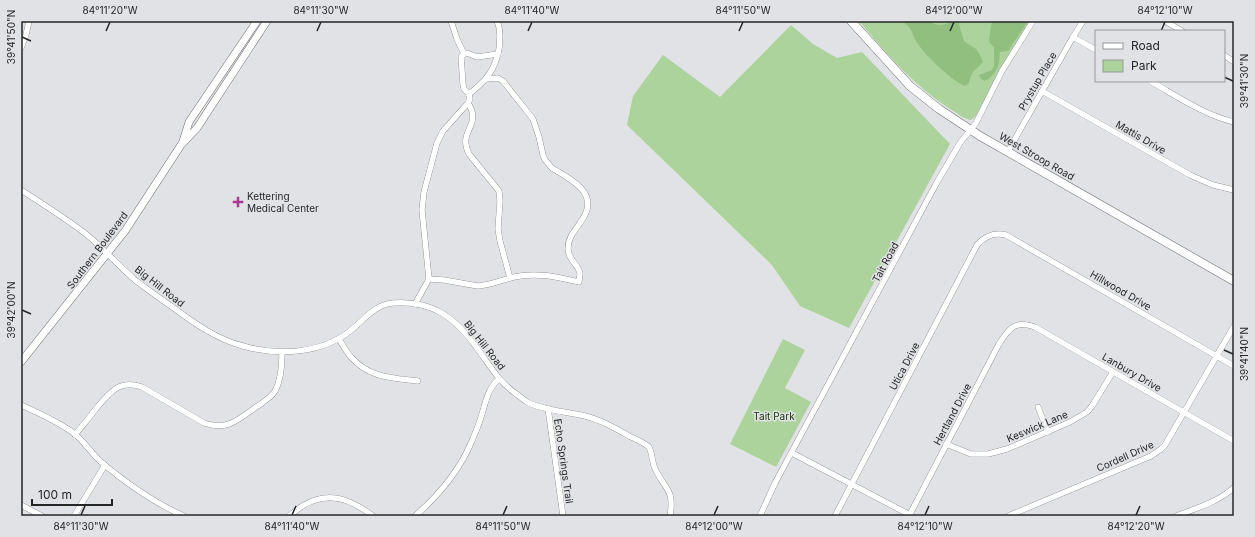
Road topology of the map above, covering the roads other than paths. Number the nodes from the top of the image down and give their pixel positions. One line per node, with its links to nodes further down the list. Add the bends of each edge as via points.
1 (29, 21): 12 (street)
2 (257, 21): 25 (street, Southern Boulevard, via 189,122)
3 (267, 21): 25 (street, Southern Boulevard, via 197,128)
4 (451, 21): 14 (street)
5 (497, 21): 15 (street, via 500,36)
6 (851, 21): 24 (main road, West Stroop Road, via 910,86 939,110)
7 (1033, 21): 24 (street, Tait Road, via 1002,71)
8 (1083, 21): 11 (street, Prystup Place)
9 (1165, 21): 10 (street)
10 (1180, 30)
11 (1073, 37): 13 (street); 20 (street, Prystup Place)
12 (21, 48)
13 (1095, 49)
14 (464, 54): 15 (street, via 477,57); 21 (street, via 461,57 463,84)
15 (498, 54): 18 (street)
16 (1225, 56): 17 (street)
17 (1234, 62)
18 (486, 78): 21 (street); 31 (street, via 498,78 503,81 533,119 548,164 578,184 587,198 586,214 571,235 568,244 568,253 580,273 579,282 538,274)
19 (1152, 82): 23 (street, via 1204,111)
20 (1042, 91): 26 (street, Prystup Place); 28 (street, Mattis Drive, via 1190,175 1212,185)
21 (469, 94): 22 (street)
22 (468, 103): 31 (street, via 473,110 474,118 465,138 466,149 499,191 498,229); 32 (street, via 440,135 424,192 422,221)
23 (1234, 122)
24 (971, 130): 26 (main road, West Stroop Road); 53 (street, Tait Road, via 960,143 936,184)
25 (181, 145): 30 (street, Southern Boulevard)
26 (1008, 151): 33 (main road, West Stroop Road)
27 (21, 190): 30 (street, Big Hill Road, via 80,230)
28 (1234, 190)
29 (997, 234): 39 (street, Hillwood Drive, via 1006,235); 55 (street, Utica Drive, via 984,238 977,245)
30 (108, 254): 38 (street, Big Hill Road, via 135,279 212,334 242,346); 40 (street, Southern Boulevard)
31 (510, 278): 32 (street, via 478,286)
32 (429, 279): 34 (street)
33 (1234, 280)
34 (415, 304): 37 (street, Big Hill Road, via 394,302 382,305); 43 (street, Big Hill Road, via 436,310 456,322)
35 (1018, 325): 42 (street, Lanbury Drive, via 1036,327); 52 (street, Hertland Drive, via 1007,332 999,344)
36 (1234, 326): 39 (street, Cordell Drive)
37 (338, 339): 38 (street, Big Hill Road, via 317,347); 44 (street, via 351,357 365,369 385,377)
38 (282, 352): 50 (street, via 279,380 273,394 240,419 227,425 204,424 142,387 131,384 120,386 110,392)
39 (1217, 356): 41 (street, Hillwood Drive); 48 (street, Cordell Drive)
40 (21, 362)
41 (1234, 366)
42 (1112, 372): 48 (street, Lanbury Drive); 49 (street, Keswick Lane, via 1087,412)
43 (499, 379): 47 (street, Big Hill Road, via 527,402); 63 (street, via 487,395 477,427 463,458 442,489)
44 (418, 381)
45 (21, 405): 50 (street)
46 (1038, 407): 49 (street)
47 (548, 408): 64 (street, Echo Springs Trail); 65 (street, Big Hill Road, via 602,422 646,445 654,466 671,495)
48 (1184, 413): 51 (street, Lanbury Drive); 69 (street, Cordell Drive, via 1165,445 1156,453)
49 (1048, 432): 52 (street, Keswick Lane, via 988,454 971,454)
50 (75, 435): 54 (street)
51 (1234, 442)
52 (946, 444): 68 (street, Hertland Drive)
53 (792, 453): 55 (street); 66 (street, Tait Road)
54 (105, 465): 59 (street); 60 (street, via 145,494)
55 (852, 484): 67 (street, Utica Drive); 68 (street)
56 (1234, 487): 70 (street, via 1216,500)
57 (21, 504): 58 (street)
58 (42, 516)
59 (74, 516)
60 (184, 516)
61 (289, 516): 62 (street, via 303,505 330,497 353,503)
62 (373, 516)
63 (415, 516)
64 (563, 516)
65 (670, 516)
66 (760, 516)
67 (835, 516)
68 (910, 516)
69 (1008, 516)
70 (1176, 516)

